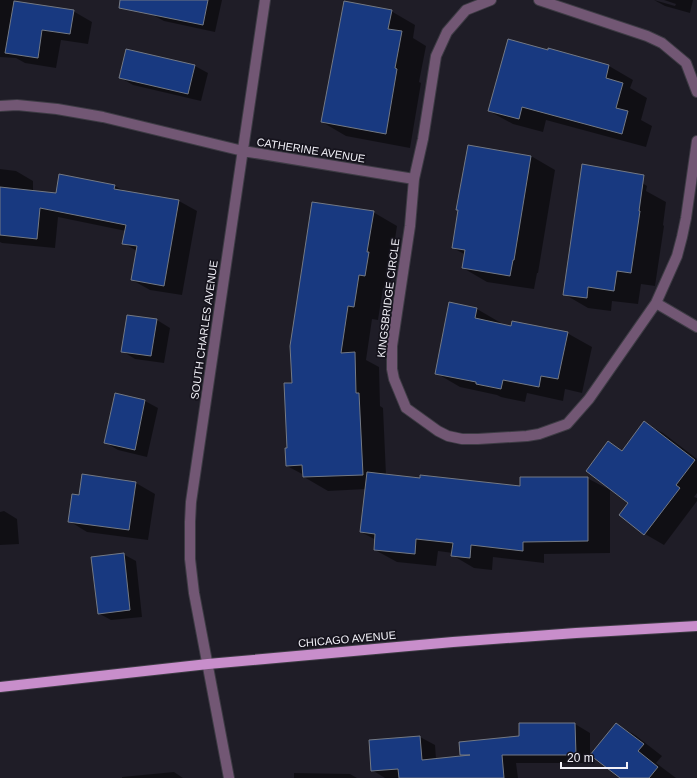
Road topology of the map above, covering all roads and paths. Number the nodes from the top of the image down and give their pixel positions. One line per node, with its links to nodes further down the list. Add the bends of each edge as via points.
1 (265, 0): 7 (street, SOUTH CHARLES AVENUE)
2 (491, 0): 8 (street, via 466,10 447,32 436,56)
3 (539, 0): 4 (street, via 662,43 686,63)
4 (697, 92)
5 (0, 106): 7 (street, CATHERINE AVENUE, via 56,109 103,117)
6 (697, 141): 9 (street, via 682,237 677,256)
7 (243, 151): 8 (street, CATHERINE AVENUE); 12 (street, SOUTH CHARLES AVENUE, via 190,522 190,559 194,593)
8 (414, 180): 9 (street, KINGSBRIDGE CIRCLE, via 410,226 392,346 392,369 406,408 438,431 462,439 485,439 539,434 567,424 589,399)
9 (656, 303): 10 (street)
10 (697, 327)
11 (697, 626): 12 (main road, CHICAGO AVENUE, via 576,632)
12 (208, 664): 13 (main road, CHICAGO AVENUE); 14 (street, SOUTH CHARLES AVENUE)
13 (0, 687)
14 (229, 778)

